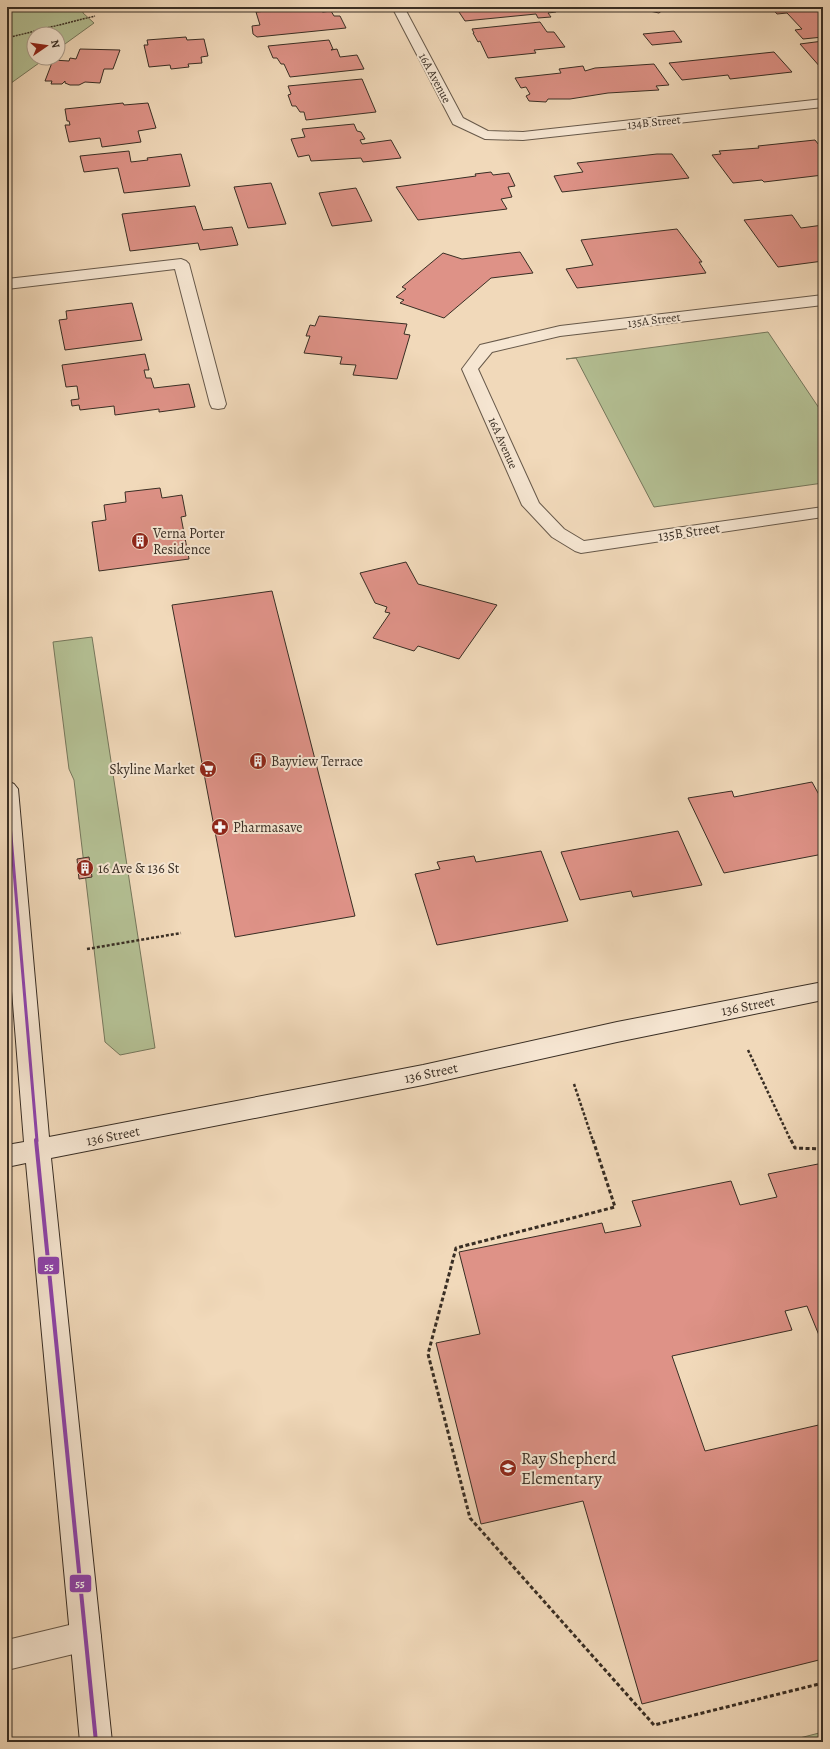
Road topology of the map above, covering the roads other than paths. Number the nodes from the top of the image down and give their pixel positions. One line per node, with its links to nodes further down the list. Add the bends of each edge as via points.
1 (398, 7): 3 (street, 16A Avenue, via 458,121)
2 (823, 103): 3 (street, 134B Street, via 523,136)
3 (486, 135)
4 (7, 284): 7 (street, via 181,264)
5 (823, 300): 6 (street, 135A Street, via 560,331)
6 (486, 348): 9 (street, 16A Avenue, via 470,369 531,505)
7 (218, 404)
8 (823, 512): 9 (street, 135B Street, via 580,547)
9 (558, 533)
10 (7, 789): 12 (street)
11 (823, 991): 12 (street, 136 Street, via 617,1032 423,1075)
12 (38, 1150): 13 (street, 136 Street); 14 (street)
13 (7, 1156)
14 (86, 1636): 15 (street); 16 (street)
15 (7, 1655)
16 (96, 1742)

